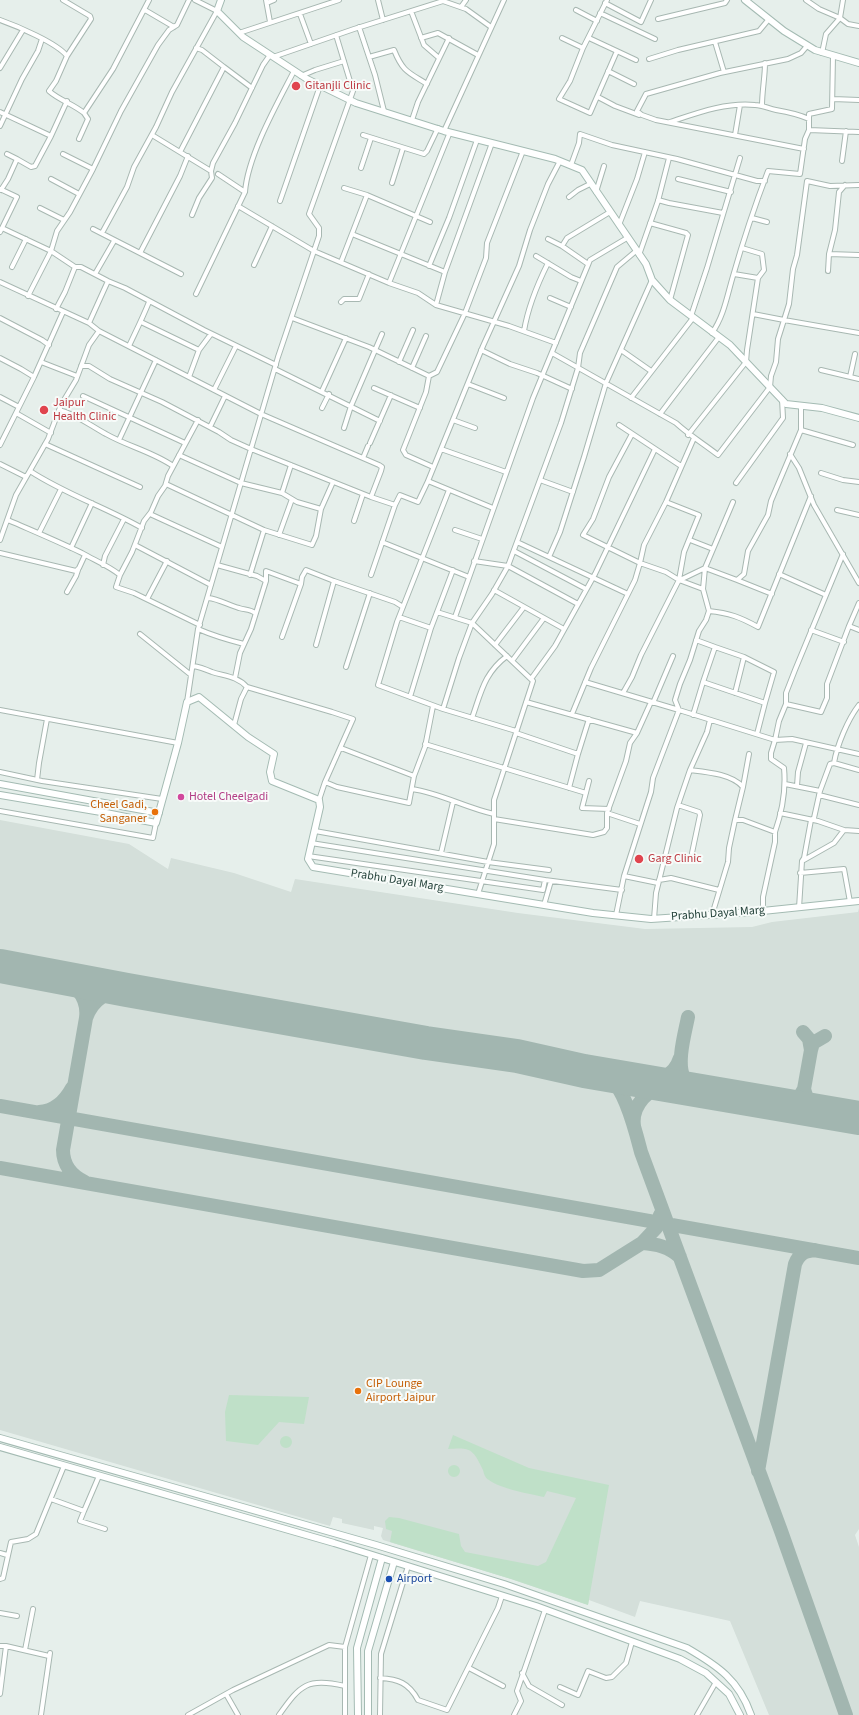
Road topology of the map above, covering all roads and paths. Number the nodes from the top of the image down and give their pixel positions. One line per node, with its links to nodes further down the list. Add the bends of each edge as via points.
1 (63, 0): 56 (street, via 91,19)
2 (149, 0): 22 (street)
3 (189, 0): 37 (street)
4 (195, 0): 24 (street)
5 (221, 0): 24 (street)
6 (274, 0): 17 (street)
7 (339, 0): 18 (street)
8 (378, 0): 32 (street)
9 (443, 0): 21 (street); 25 (street)
10 (466, 0): 21 (street)
11 (504, 0): 35 (street)
12 (651, 0): 19 (street, via 641,22)
13 (727, 0): 29 (street, via 725,3)
14 (745, 0): 30 (street)
15 (806, 0): 20 (street)
16 (843, 0): 28 (street)
17 (266, 1): 34 (street)
18 (331, 1): 26 (street)
19 (606, 1): 27 (street)
20 (811, 1): 28 (street, via 819,9)
21 (461, 6): 35 (street)
22 (145, 10): 37 (street); 85 (street, via 114,69)
23 (576, 10): 33 (street)
24 (217, 11): 40 (street); 51 (street)
25 (411, 11): 32 (street); 42 (street)
26 (300, 14): 34 (street); 49 (street)
27 (600, 14): 33 (street); 47 (street)
28 (840, 18): 36 (street, via 848,24); 54 (street, via 826,34)
29 (658, 19)
30 (769, 19): 48 (street, via 759,31); 50 (street)
31 (0, 20): 39 (street)
32 (383, 20): 38 (street)
33 (597, 21): 44 (street)
34 (270, 22): 40 (street)
35 (491, 26): 55 (street)
36 (859, 26)
37 (174, 27): 120 (street, via 158,45)
38 (359, 27): 41 (street); 59 (street)
39 (23, 30): 45 (street); 67 (street)
40 (238, 34): 57 (street)
41 (336, 35): 49 (street); 63 (street)
42 (421, 38): 46 (street, via 438,33); 60 (street, via 424,45)
43 (562, 38): 52 (street)
44 (588, 38): 52 (street); 53 (street)
45 (42, 39): 56 (street, via 62,49); 86 (street)
46 (449, 39): 55 (street); 60 (street)
47 (655, 39)
48 (715, 42): 61 (street); 70 (street)
49 (311, 44): 57 (street)
50 (807, 46): 54 (street); 64 (street, via 788,59)
51 (196, 48): 66 (street); 96 (street)
52 (583, 48): 76 (street, via 570,81 559,99 590,113)
53 (617, 51): 62 (street); 69 (street)
54 (822, 53): 58 (street)
55 (478, 55): 92 (street)
56 (67, 56): 80 (street, via 49,90)
57 (271, 56): 68 (street); 75 (street)
58 (833, 56): 65 (street); 78 (street)
59 (369, 57): 72 (street, via 394,50 406,72); 83 (street)
60 (439, 58): 72 (street)
61 (649, 59)
62 (636, 60)
63 (344, 61): 71 (street); 77 (street, via 353,91)
64 (765, 63): 70 (street); 82 (street)
65 (859, 63)
66 (224, 67): 75 (street); 107 (street)
67 (0, 68)
68 (294, 71): 71 (street); 133 (street, via 257,149 246,180)
69 (608, 72): 73 (street); 76 (street)
70 (724, 72): 87 (street, via 646,94 637,112)
71 (301, 76): 74 (street)
72 (428, 84): 89 (street)
73 (634, 84)
74 (320, 86): 77 (street); 140 (street)
75 (252, 88): 121 (street)
76 (598, 97): 87 (street, via 614,106)
77 (349, 99): 83 (street); 165 (street, via 309,214 319,228)
78 (833, 99): 79 (street); 88 (street, via 832,109 810,114)
79 (859, 100)
80 (67, 101): 85 (street); 99 (street)
81 (740, 105): 82 (street); 90 (street, via 717,108); 98 (street)
82 (762, 106): 88 (street, via 789,111)
83 (384, 111): 89 (street)
84 (0, 112): 86 (street)
85 (84, 112): 101 (street, via 88,118)
86 (6, 114): 91 (street); 99 (street)
87 (642, 115): 90 (street)
88 (809, 119): 93 (street)
89 (412, 120): 92 (street)
90 (668, 123): 98 (street)
91 (0, 126)
92 (444, 130): 102 (street); 104 (street, via 424,154); 146 (street)
93 (809, 130): 94 (street); 105 (street)
94 (846, 131): 95 (street); 116 (street)
95 (859, 132)
96 (152, 135): 107 (street); 156 (street)
97 (363, 135): 100 (street)
98 (736, 135): 105 (street)
99 (51, 136): 114 (street, via 35,166 31,167)
100 (371, 138): 104 (street); 119 (street)
101 (79, 139)
102 (477, 140): 103 (street); 176 (street)
103 (492, 143): 106 (street); 180 (street)
104 (403, 148): 127 (street)
105 (804, 149): 126 (street, via 800,174 768,171)
106 (523, 151): 115 (street); 201 (street, via 489,236 486,258)
107 (180, 152): 111 (street)
108 (645, 152): 112 (street); 117 (street, via 612,145 580,134); 152 (street)
109 (7, 154): 114 (street)
110 (63, 154): 120 (street)
111 (188, 156): 121 (street); 166 (street)
112 (669, 158): 123 (street); 139 (street)
113 (740, 158): 123 (street)
114 (17, 159): 132 (street)
115 (560, 160): 117 (street); 208 (street, via 548,184 519,266)
116 (842, 160)
117 (571, 165): 128 (street, via 582,170)
118 (604, 166): 135 (street)
119 (361, 168)
120 (93, 169): 136 (street)
121 (211, 171): 145 (street, via 212,178)
122 (218, 174): 133 (street)
123 (736, 175): 126 (street, via 757,181); 134 (street)
124 (51, 178): 136 (street)
125 (678, 179): 134 (street)
126 (764, 180): 147 (street)
127 (392, 183)
128 (590, 184): 135 (street); 138 (street)
129 (845, 185): 130 (street); 169 (street, via 838,192); 206 (street, via 830,186 807,181 789,304)
130 (859, 185)
131 (344, 188): 137 (street)
132 (1, 190): 154 (street, via 17,197)
133 (245, 192): 141 (street)
134 (731, 192): 144 (street)
135 (596, 193): 143 (street)
136 (79, 194): 148 (street)
137 (367, 195): 146 (street); 157 (street)
138 (569, 197)
139 (658, 200): 144 (street); 151 (street)
140 (280, 201)
141 (238, 206): 153 (street); 191 (street)
142 (40, 208): 148 (street)
143 (610, 212): 152 (street); 162 (street, via 567,238)
144 (723, 213): 203 (street)
145 (192, 215)
146 (416, 217): 149 (street); 168 (street)
147 (752, 218): 150 (street); 163 (street)
148 (64, 220): 164 (street, via 57,231)
149 (430, 222)
150 (768, 222)
151 (650, 223): 167 (street); 194 (street, via 688,235)
152 (619, 225): 159 (street)
153 (272, 226): 165 (street); 175 (street)
154 (1, 230): 160 (street)
155 (93, 230): 156 (street)
156 (102, 233): 161 (street)
157 (352, 234): 168 (street); 172 (street)
158 (548, 238): 162 (street)
159 (627, 238): 167 (street); 174 (street, via 590,260)
160 (26, 239): 164 (street); 177 (street)
161 (114, 241): 166 (street); 181 (street)
162 (562, 246): 174 (street)
163 (742, 248): 184 (street); 185 (street, via 762,254 764,270)
164 (51, 251): 178 (street); 192 (street)
165 (314, 251): 172 (street); 205 (street)
166 (140, 253): 182 (street)
167 (638, 253): 186 (street, via 646,264); 238 (street, via 618,267 580,353)
168 (401, 254): 176 (street); 190 (street)
169 (830, 254): 170 (street); 179 (street)
170 (859, 254)
171 (536, 256): 173 (street)
172 (341, 262): 183 (street)
173 (548, 263): 188 (street); 212 (street, via 533,295)
174 (588, 264): 188 (street)
175 (254, 265)
176 (429, 266): 180 (street)
177 (12, 267)
178 (75, 267): 181 (street); 199 (street)
179 (828, 271)
180 (445, 272): 197 (street)
181 (95, 274): 187 (street)
182 (181, 274)
183 (369, 274): 190 (street); 196 (street, via 359,299 344,299)
184 (734, 274): 185 (street); 213 (street, via 727,300)
185 (758, 278): 202 (street)
186 (652, 280): 194 (street); 227 (street)
187 (108, 281): 195 (street); 209 (street)
188 (581, 281): 198 (street)
189 (0, 282): 192 (street)
190 (389, 283): 197 (street)
191 (196, 294)
192 (28, 296): 199 (street)
193 (550, 298): 198 (street)
194 (670, 300): 203 (street)
195 (148, 302): 207 (street); 215 (street)
196 (341, 302)
197 (436, 304): 201 (street)
198 (571, 307): 220 (street)
199 (56, 309): 200 (street)
200 (63, 312): 209 (street); 221 (street)
201 (465, 314): 208 (street); 243 (street, via 438,372)
202 (753, 314): 206 (street); 234 (street)
203 (692, 317): 213 (street); 240 (street)
204 (0, 318): 221 (street)
205 (292, 318): 219 (street); 236 (street)
206 (784, 320): 214 (street); 250 (street)
207 (141, 322): 222 (street); 224 (street)
208 (494, 322): 212 (street); 226 (street)
209 (89, 323): 210 (street)
210 (99, 330): 222 (street); 235 (street, via 89,345)
211 (413, 330): 233 (street)
212 (524, 331): 220 (street)
213 (712, 333): 218 (street)
214 (859, 333)
215 (211, 334): 223 (street); 224 (street)
216 (382, 334): 225 (street)
217 (426, 336): 237 (street)
218 (719, 337): 234 (street); 272 (street)
219 (346, 338): 225 (street); 254 (street)
220 (556, 343): 228 (street)
221 (49, 345): 232 (street)
222 (129, 346): 231 (street)
223 (236, 346): 236 (street); 253 (street)
224 (199, 350): 245 (street)
225 (375, 350): 233 (street); 265 (street)
226 (481, 350): 241 (street, via 510,364); 249 (street)
227 (621, 350): 240 (street); 248 (street)
228 (552, 353): 238 (street); 241 (street)
229 (855, 354): 246 (street)
230 (0, 358): 244 (street)
231 (156, 360): 245 (street); 255 (street)
232 (41, 362): 242 (street); 244 (street)
233 (399, 362): 237 (street)
234 (746, 362): 250 (street); 285 (street)
235 (81, 366): 242 (street); 255 (street, via 89,366)
236 (275, 367): 254 (street); 271 (street)
237 (412, 368): 243 (street)
238 (578, 368): 248 (street); 252 (street)
239 (821, 370): 246 (street)
240 (651, 372): 262 (street)
241 (543, 375): 252 (street); 305 (street)
242 (77, 376): 269 (street)
243 (429, 376): 268 (street)
244 (34, 377): 266 (street)
245 (189, 377): 253 (street)
246 (850, 377): 247 (street)
247 (859, 379)
248 (606, 383): 262 (street); 318 (street)
249 (468, 384): 261 (street); 277 (street)
250 (770, 387): 263 (street); 287 (street, via 718,455)
251 (374, 388): 257 (street)
252 (572, 389): 308 (street)
253 (214, 390): 260 (street)
254 (322, 391): 256 (street)
255 (141, 393): 273 (street); 275 (street)
256 (329, 394): 265 (street); 267 (street)
257 (391, 395): 268 (street); 276 (street)
258 (0, 396): 266 (street)
259 (83, 396): 273 (street)
260 (225, 396): 271 (street); 279 (street)
261 (504, 398)
262 (631, 398): 272 (street)
263 (782, 399): 264 (street, via 786,404); 313 (street, via 783,418)
264 (801, 405): 274 (street); 282 (street)
265 (351, 406): 276 (street); 280 (street)
266 (19, 407): 270 (street)
267 (322, 408)
268 (420, 408): 303 (street, via 403,450 404,453)
269 (59, 410): 283 (street); 288 (street)
270 (16, 413): 283 (street); 286 (street)
271 (261, 414): 293 (street); 298 (street)
272 (660, 414): 285 (street)
273 (130, 418): 288 (street); 289 (street)
274 (859, 418)
275 (198, 420): 279 (street); 289 (street)
276 (380, 420): 298 (street)
277 (453, 420): 281 (street); 294 (street)
278 (619, 425): 284 (street)
279 (210, 427): 293 (street)
280 (344, 428)
281 (475, 428)
282 (800, 430): 292 (street); 296 (street)
283 (51, 433): 290 (street)
284 (632, 434): 295 (street); 348 (street, via 609,477 593,519 583,535)
285 (688, 434): 287 (street)
286 (2, 437): 291 (street)
287 (694, 438): 302 (street)
288 (119, 440): 301 (street)
289 (185, 443): 297 (street)
290 (45, 444): 304 (street); 315 (street)
291 (0, 445)
292 (853, 445)
293 (251, 449): 300 (street); 312 (street)
294 (441, 449): 303 (street); 305 (street)
295 (655, 449): 302 (street); 348 (street)
296 (790, 454): 321 (street); 374 (street, via 768,515 748,551 744,574)
297 (179, 455): 301 (street); 312 (street)
298 (363, 458): 322 (street, via 382,467)
299 (0, 464): 307 (street)
300 (291, 465): 310 (street); 319 (street)
301 (173, 466): 314 (street)
302 (680, 466): 324 (street)
303 (433, 467): 309 (street)
304 (30, 470): 307 (street); 316 (street)
305 (506, 472): 328 (street)
306 (821, 473): 311 (street)
307 (26, 477): 335 (street, via 16,495)
308 (540, 480): 318 (street); 346 (street)
309 (428, 481): 317 (street); 327 (street, via 418,502 400,495)
310 (334, 482): 320 (street); 329 (street)
311 (859, 482)
312 (241, 483): 319 (street); 332 (street)
313 (736, 483)
314 (166, 484): 331 (street); 332 (street)
315 (140, 487)
316 (61, 489): 326 (street); 340 (street)
317 (449, 490): 328 (street); 357 (street)
318 (573, 492): 356 (street)
319 (282, 493): 323 (street)
320 (363, 494): 322 (street); 336 (street)
321 (811, 496): 354 (street); 367 (street)
322 (371, 497): 327 (street)
323 (292, 499): 329 (street); 341 (street)
324 (666, 502): 344 (street, via 699,516); 360 (street, via 644,545)
325 (733, 502): 351 (street)
326 (92, 503): 334 (street); 349 (street)
327 (395, 505): 345 (street)
328 (493, 508): 342 (street)
329 (321, 509): 341 (street, via 312,545)
330 (837, 510): 333 (street)
331 (150, 514): 337 (street); 350 (street)
332 (232, 515): 338 (street); 350 (street)
333 (859, 515)
334 (124, 519): 337 (street); 361 (street)
335 (8, 520): 340 (street); 343 (street)
336 (354, 521)
337 (142, 528): 347 (street)
338 (264, 530): 341 (street); 369 (street)
339 (455, 530): 342 (street)
340 (39, 533): 349 (street)
341 (279, 535)
342 (482, 539): 359 (street)
343 (0, 540)
344 (690, 540): 351 (street); 373 (street, via 684,552)
345 (382, 542): 357 (street); 370 (street)
346 (517, 542): 352 (street); 356 (street)
347 (135, 545): 358 (street); 368 (street)
348 (607, 547): 360 (street); 372 (street)
349 (70, 548): 355 (street)
350 (222, 548): 362 (street)
351 (713, 549): 364 (street)
352 (514, 551): 363 (street); 380 (street)
353 (0, 553): 365 (street)
354 (843, 554): 377 (street); 387 (street)
355 (85, 555): 361 (street); 365 (street)
356 (549, 557): 372 (street)
357 (423, 558): 366 (street); 392 (street)
358 (167, 561): 379 (street); 389 (street)
359 (474, 561): 363 (street); 371 (street)
360 (640, 563): 373 (street, via 666,572); 385 (street)
361 (103, 565): 368 (street)
362 (217, 565): 369 (street); 379 (street)
363 (508, 566): 382 (street); 391 (street)
364 (705, 568): 373 (street); 374 (street); 381 (street)
365 (78, 570): 383 (street)
366 (454, 570): 371 (street); 395 (street)
367 (779, 574): 386 (street); 387 (street)
368 (120, 575): 389 (street, via 116,587)
369 (250, 575): 375 (street)
370 (371, 575)
371 (468, 577): 398 (street)
372 (592, 578): 380 (street); 385 (street)
373 (679, 580): 381 (street); 427 (street)
374 (737, 580): 386 (street)
375 (266, 581): 378 (street, via 266,571); 396 (street)
376 (334, 581): 378 (street, via 306,570); 384 (street); 412 (street)
377 (859, 583)
378 (301, 584): 408 (street)
379 (212, 585): 388 (street)
380 (586, 589): 391 (street)
381 (703, 589): 394 (street)
382 (494, 590): 393 (street); 400 (street)
383 (68, 592)
384 (370, 593): 392 (street); 420 (street)
385 (628, 594): 424 (street)
386 (772, 594): 394 (street, via 758,627 738,616)
387 (826, 596): 405 (street)
388 (208, 598): 396 (street, via 216,598); 402 (street)
389 (147, 599): 402 (street)
390 (859, 603): 401 (street)
391 (578, 604): 404 (street)
392 (403, 607): 397 (street)
393 (524, 607): 399 (street); 413 (street)
394 (709, 611): 409 (street)
395 (437, 612): 398 (street); 403 (street)
396 (255, 613): 411 (street)
397 (399, 617): 403 (street); 429 (street, via 378,685)
398 (455, 617): 400 (street)
399 (544, 618): 404 (street); 418 (street)
400 (472, 623): 413 (street); 437 (street)
401 (849, 626): 406 (street); 410 (street)
402 (199, 627): 411 (street, via 221,638); 419 (street)
403 (431, 628): 429 (street)
404 (564, 629): 423 (street)
405 (811, 630): 410 (street); 434 (street, via 786,693)
406 (859, 630)
407 (140, 634): 421 (street)
408 (282, 637)
409 (696, 640): 414 (street); 439 (street, via 676,700)
410 (844, 642): 434 (street, via 827,684 827,698 821,712)
411 (244, 644): 422 (street)
412 (316, 645)
413 (496, 645): 415 (street)
414 (715, 647): 417 (street); 425 (street)
415 (507, 656): 418 (street); 443 (street, via 489,673)
416 (673, 656): 432 (street)
417 (744, 657): 428 (street); 433 (street, via 774,672)
418 (512, 661): 423 (street)
419 (193, 666): 421 (street); 422 (street)
420 (346, 667)
421 (192, 675): 430 (street)
422 (236, 678): 426 (street)
423 (531, 680): 431 (street, via 533,681)
424 (586, 682): 427 (street); 440 (street)
425 (703, 682): 428 (street); 441 (street)
426 (247, 687): 446 (street); 454 (street, via 354,719)
427 (623, 693): 432 (street)
428 (735, 693): 433 (street)
429 (410, 697): 436 (street)
430 (188, 702): 446 (street, via 198,697); 451 (street)
431 (526, 702): 440 (street); 447 (street)
432 (652, 703): 439 (street); 448 (street)
433 (765, 703): 449 (street)
434 (786, 704): 450 (street)
435 (859, 705): 455 (street)
436 (434, 706): 437 (street); 453 (street)
437 (442, 709): 443 (street)
438 (0, 710): 442 (street)
439 (679, 710): 441 (street); 490 (street, via 653,778 652,792)
440 (572, 714): 444 (street)
441 (693, 715): 445 (street)
442 (47, 718): 451 (street); 465 (street)
443 (472, 718): 447 (street)
444 (589, 719): 448 (street); 456 (street)
445 (710, 720): 449 (street); 461 (street, via 708,732)
446 (234, 725): 478 (street, via 274,754 270,772 272,781)
447 (516, 732): 456 (street); 460 (street)
448 (637, 733): 483 (street, via 630,743 626,762)
449 (757, 734): 450 (street)
450 (775, 740): 452 (street, via 792,739); 469 (street, via 771,759 784,768)
451 (178, 743): 477 (street)
452 (806, 743): 455 (street); 470 (street)
453 (425, 744): 460 (street); 464 (street)
454 (342, 748): 464 (street); 467 (street)
455 (836, 750): 458 (street); 459 (street)
456 (578, 754): 472 (street)
457 (749, 754): 471 (street)
458 (859, 754)
459 (834, 763): 462 (street); 475 (street, via 830,764)
460 (504, 768): 472 (street); 486 (street, via 494,800)
461 (690, 770): 471 (street, via 738,781); 480 (street)
462 (859, 770)
463 (0, 772): 465 (street)
464 (414, 776): 473 (street)
465 (37, 780): 477 (street)
466 (589, 781): 474 (street)
467 (326, 782): 473 (street, via 409,803); 478 (street)
468 (0, 784): 484 (street)
469 (785, 784): 470 (street); 485 (street)
470 (797, 786): 475 (street)
471 (743, 787): 487 (street)
472 (568, 788): 474 (street)
473 (412, 789): 479 (street)
474 (586, 793): 483 (street, via 582,808)
475 (819, 793): 481 (street); 488 (street, via 814,818)
476 (0, 795): 489 (street)
477 (162, 800): 484 (street)
478 (319, 800): 492 (street, via 320,807)
479 (453, 802): 486 (street); 497 (street)
480 (678, 805): 496 (street, via 699,812 700,815); 507 (street)
481 (859, 805)
482 (0, 811): 489 (street, via 153,838)
483 (608, 811): 486 (street, via 606,830 593,835); 490 (street)
484 (159, 812): 489 (street)
485 (780, 813): 488 (street); 493 (street)
486 (494, 816): 500 (street, via 494,844)
487 (735, 820): 493 (street, via 743,820); 510 (street)
488 (811, 820): 491 (street); 499 (street)
489 (156, 823)
490 (640, 824): 504 (street)
491 (844, 830): 494 (street); 499 (street, via 834,844)
492 (314, 831): 495 (street); 497 (street)
493 (775, 832): 516 (street, via 763,897)
494 (859, 832)
495 (311, 843): 498 (street); 502 (street)
496 (692, 853)
497 (441, 854): 500 (street)
498 (308, 856): 508 (street); 511 (street, Prabhu Dayal Marg, via 313,867)
499 (802, 861): 503 (street)
500 (488, 862): 501 (street); 502 (street)
501 (549, 870)
502 (486, 871): 505 (street); 508 (street)
503 (800, 873): 513 (street, via 844,869); 515 (street)
504 (624, 876): 507 (street); 509 (street)
505 (545, 880): 506 (street); 508 (street, via 543,890)
506 (551, 881): 509 (street); 514 (street)
507 (658, 881): 510 (street, via 671,878); 519 (street)
508 (482, 882): 511 (street)
509 (622, 890): 517 (street)
510 (720, 890): 518 (street)
511 (478, 894): 514 (street, Prabhu Dayal Marg)
512 (859, 901): 513 (street, Prabhu Dayal Marg)
513 (850, 902): 515 (street, Prabhu Dayal Marg)
514 (544, 905): 517 (street, Prabhu Dayal Marg)
515 (799, 908): 516 (street, Prabhu Dayal Marg)
516 (763, 911): 518 (street, Prabhu Dayal Marg)
517 (616, 915): 519 (street, Prabhu Dayal Marg)
518 (712, 915): 519 (street, Prabhu Dayal Marg)
519 (654, 919)
520 (0, 1438): 527 (street)
521 (0, 1447): 522 (street)
522 (64, 1466): 523 (street); 524 (street)
523 (100, 1476): 525 (street); 530 (street)
524 (51, 1499): 525 (street); 529 (street, via 36,1534 28,1539 11,1542)
525 (84, 1511): 526 (street, via 80,1522)
526 (105, 1529)
527 (393, 1550): 531 (street); 536 (street)
528 (0, 1553): 529 (street)
529 (7, 1555): 534 (street, via 3,1578)
530 (371, 1555): 531 (street); 545 (street)
531 (385, 1559): 532 (street); 562 (street, via 357,1648)
532 (394, 1562): 533 (street); 563 (street, via 368,1651)
533 (408, 1566): 535 (street); 549 (street, via 381,1654)
534 (0, 1579)
535 (502, 1596): 538 (street); 547 (street)
536 (552, 1601): 538 (street); 541 (street)
537 (33, 1610): 546 (street)
538 (547, 1610): 542 (street); 548 (street)
539 (0, 1613): 540 (street)
540 (17, 1616)
541 (636, 1631): 542 (street); 568 (street, via 687,1648 710,1662 734,1682)
542 (632, 1642): 550 (street, via 680,1659 706,1673); 553 (street, via 626,1663 612,1677 606,1678 588,1671 578,1695)
543 (0, 1646): 544 (street)
544 (6, 1646): 546 (street); 554 (street)
545 (345, 1647): 551 (street); 555 (street, via 329,1645)
546 (25, 1650): 557 (street, via 50,1655)
547 (468, 1668): 549 (street, via 447,1710 418,1700 413,1690 395,1679); 552 (street)
548 (522, 1673): 556 (street, via 529,1686); 565 (street, via 517,1691 521,1701)
549 (380, 1678): 564 (street)
550 (716, 1682): 566 (street); 567 (street, via 729,1694)
551 (345, 1686): 560 (street, via 328,1682 310,1683 293,1695); 561 (street)
552 (503, 1686)
553 (560, 1687)
554 (0, 1694)
555 (226, 1694): 558 (street); 559 (street)
556 (562, 1705)
557 (41, 1715)
558 (188, 1715)
559 (238, 1715)
560 (280, 1715)
561 (345, 1715)
562 (358, 1715)
563 (368, 1715)
564 (380, 1715)
565 (514, 1715)
566 (697, 1715)
567 (740, 1715)
568 (751, 1715)

